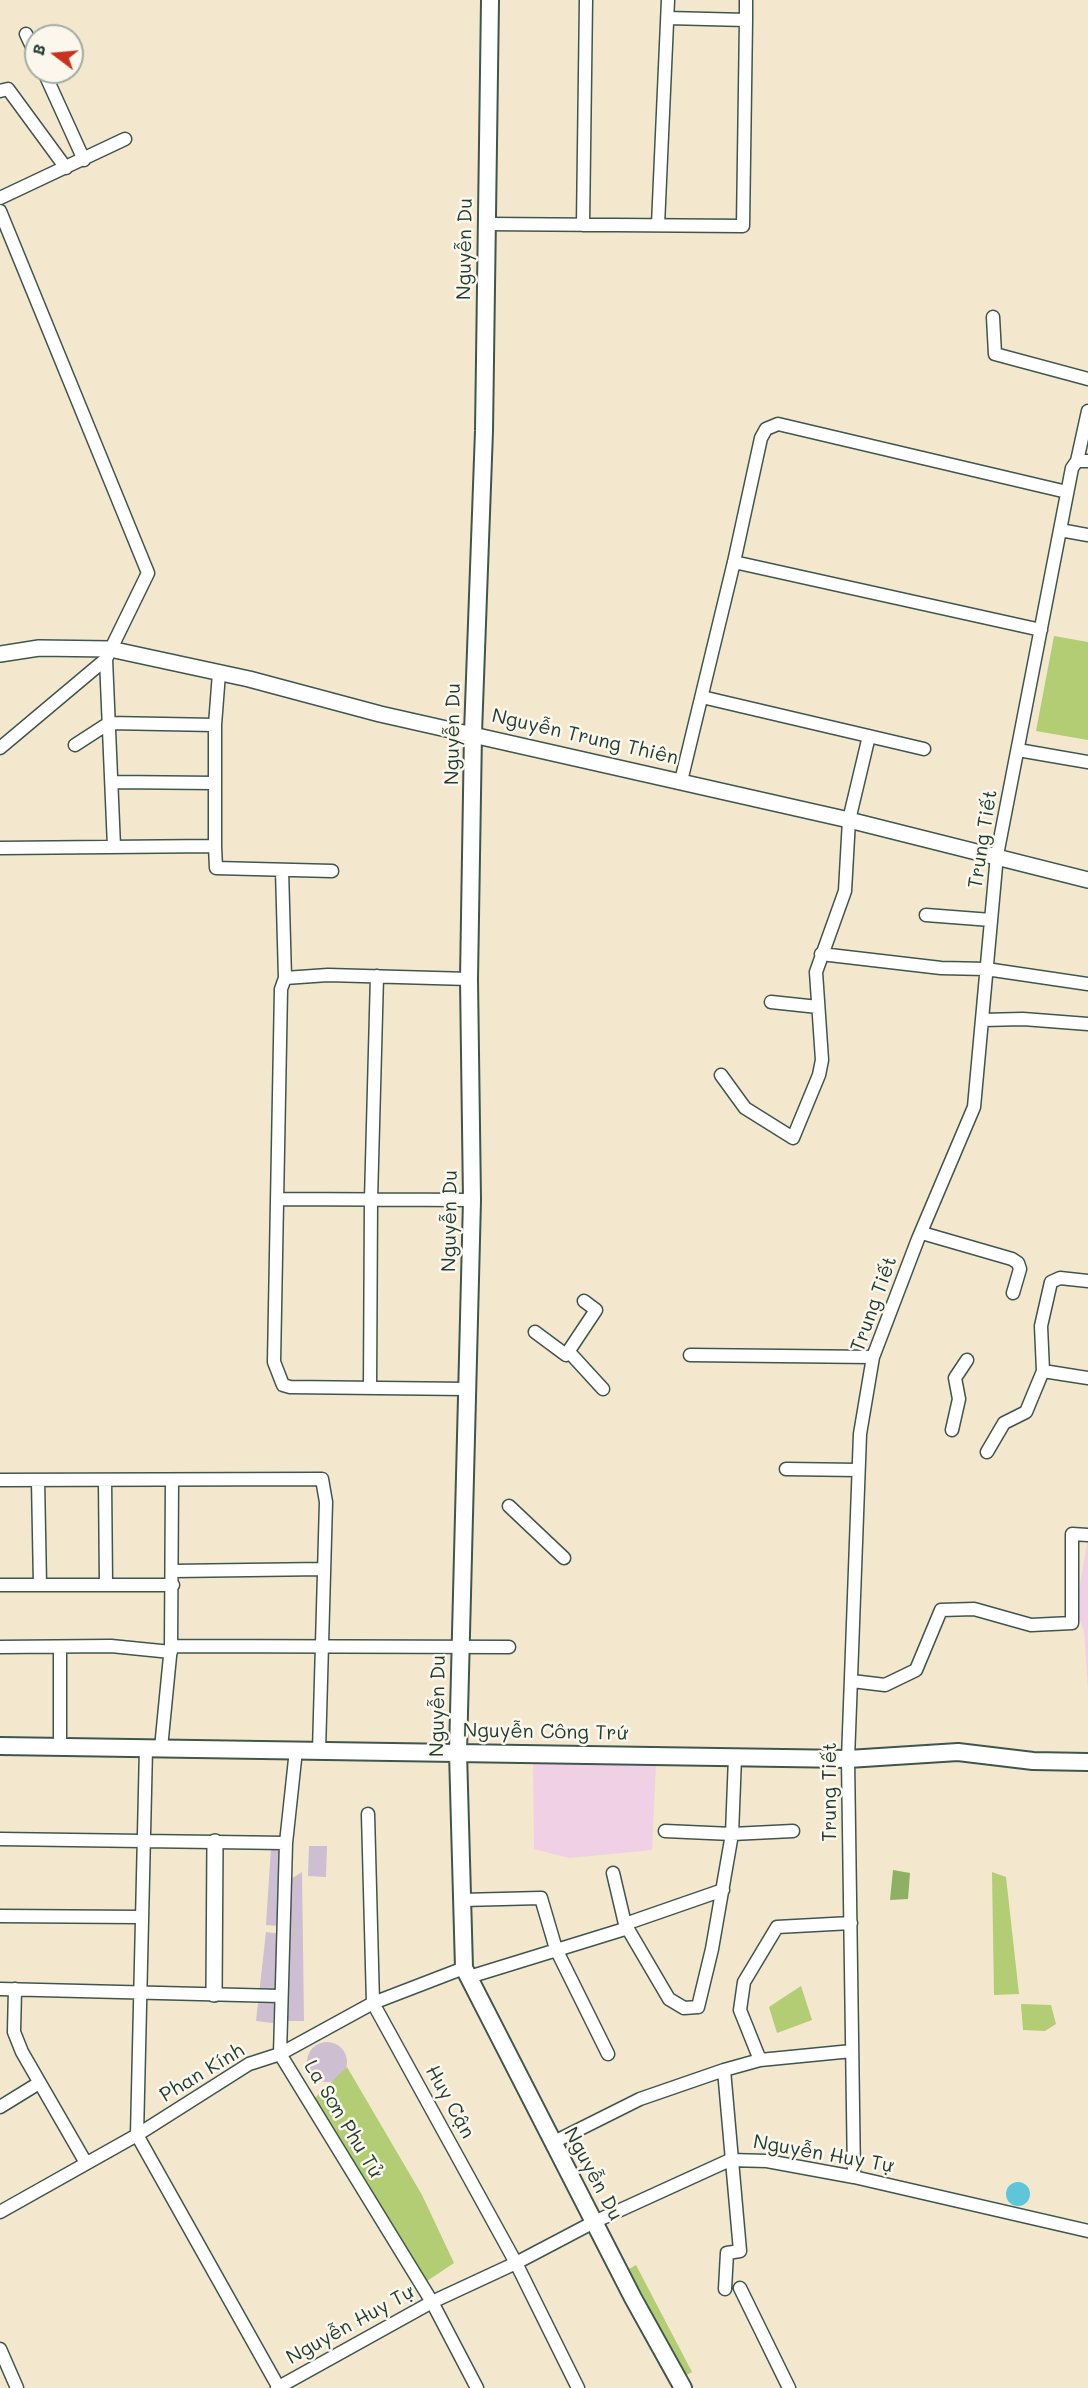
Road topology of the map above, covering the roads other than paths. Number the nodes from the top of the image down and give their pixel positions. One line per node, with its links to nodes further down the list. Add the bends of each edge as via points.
1 (489, 0): 14 (main road, Nguyễn Du)
2 (586, 0): 15 (street)
3 (668, 0): 5 (street)
4 (746, 0): 6 (street)
5 (668, 18): 6 (street); 16 (street)
6 (746, 20): 16 (street, via 743,226)
7 (49, 84): 10 (street)
8 (0, 91): 11 (street, via 8,89)
9 (125, 139): 10 (street)
10 (84, 160): 11 (street)
11 (66, 168): 12 (street)
12 (0, 198)
13 (0, 211): 27 (street, via 148,573)
14 (487, 224): 15 (street); 32 (main road, Nguyễn Du)
15 (583, 225): 16 (street)
16 (658, 225)
17 (993, 317): 18 (street, via 995,354)
18 (1088, 379)
19 (1088, 411): 20 (street, Trung Tiết)
20 (1080, 462): 21 (street, Trung Tiết)
21 (1067, 492): 22 (street, Trung Tiết); 24 (street, via 776,424 760,438)
22 (1060, 530): 23 (street); 25 (street, Trung Tiết)
23 (1088, 535)
24 (734, 561): 25 (street); 29 (street)
25 (1041, 630): 37 (street, Trung Tiết)
26 (0, 654): 27 (street, Nguyễn Trung Thiên, via 39,648)
27 (108, 654): 28 (street, Nguyễn Trung Thiên); 30 (street); 35 (street)
28 (219, 673): 31 (street); 32 (street, Nguyễn Trung Thiên)
29 (702, 697): 33 (street); 39 (street)
30 (110, 723): 31 (street); 34 (street); 40 (street)
31 (215, 725): 41 (street)
32 (473, 733): 39 (street, Nguyễn Trung Thiên); 56 (main road, Nguyễn Du)
33 (869, 736): 36 (street); 42 (street)
34 (75, 745)
35 (0, 748)
36 (924, 749)
37 (1018, 750): 38 (street); 46 (street, Trung Tiết)
38 (1088, 762)
39 (681, 781): 42 (street, Nguyễn Trung Thiên)
40 (112, 782): 41 (street); 44 (street)
41 (214, 783): 43 (street)
42 (849, 820): 46 (street, Nguyễn Trung Thiên); 52 (street, via 845,891)
43 (215, 846): 44 (street); 47 (street, via 216,868)
44 (114, 847): 45 (street)
45 (0, 848)
46 (997, 855): 49 (street, Nguyễn Trung Thiên); 51 (street, Trung Tiết)
47 (282, 870): 48 (street); 55 (street)
48 (332, 871)
49 (1088, 880)
50 (926, 915): 51 (street)
51 (991, 920): 53 (street, Trung Tiết)
52 (821, 954): 53 (street, via 941,968); 59 (street, via 816,972)
53 (986, 969): 57 (street); 60 (street, Trung Tiết)
54 (377, 976): 55 (street); 56 (street); 64 (street)
55 (285, 978): 63 (street, via 280,989)
56 (469, 979): 65 (main road, Nguyễn Du)
57 (1088, 984)
58 (771, 1002): 59 (street)
59 (818, 1007): 62 (street, via 822,1060 793,1138 745,1108)
60 (982, 1020): 61 (street); 66 (street, Trung Tiết, via 974,1107)
61 (1088, 1024)
62 (721, 1075)
63 (277, 1199): 64 (street); 77 (street, via 273,1357 283,1385)
64 (371, 1200): 65 (street); 77 (street)
65 (472, 1200): 78 (main road, Nguyễn Du)
66 (922, 1233): 68 (street, via 1012,1259 1020,1269); 73 (street, Trung Tiết)
67 (1088, 1281): 75 (street, via 1060,1278 1049,1285 1041,1326)
68 (1013, 1293)
69 (584, 1301): 71 (street, via 596,1310)
70 (535, 1332): 71 (street, via 566,1356)
71 (570, 1353): 79 (street)
72 (690, 1355): 73 (street)
73 (873, 1357): 83 (street, Trung Tiết)
74 (968, 1360): 80 (street, via 955,1378 959,1399)
75 (1043, 1371): 76 (street); 81 (street, via 1026,1412 1004,1423)
76 (1088, 1378)
77 (370, 1388): 78 (street)
78 (467, 1389): 97 (main road, Nguyễn Du)
79 (603, 1389)
80 (952, 1430)
81 (987, 1452)
82 (786, 1469): 83 (street)
83 (858, 1470): 103 (street, Trung Tiết)
84 (0, 1480): 85 (street)
85 (38, 1480): 86 (street); 94 (street)
86 (105, 1480): 87 (street); 95 (street)
87 (172, 1480): 91 (street, via 322,1479 326,1502); 92 (street)
88 (509, 1506): 90 (street)
89 (1088, 1535): 103 (street, via 1072,1534 1072,1623 1032,1625 974,1609 941,1610 916,1670 885,1685)
90 (564, 1558)
91 (324, 1569): 92 (street); 101 (street)
92 (173, 1571): 96 (street)
93 (0, 1585): 94 (street)
94 (40, 1585): 95 (street)
95 (106, 1585): 96 (street)
96 (173, 1585): 102 (street)
97 (460, 1646): 100 (street); 101 (street); 109 (main road, Nguyễn Du)
98 (0, 1647): 99 (street)
99 (60, 1647): 102 (street); 105 (street)
100 (509, 1647)
101 (322, 1648): 102 (street); 108 (street)
102 (171, 1649): 106 (street)
103 (852, 1681): 111 (street, Trung Tiết)
104 (0, 1746): 105 (main road, Nguyễn Công Trứ)
105 (60, 1747): 106 (main road, Nguyễn Công Trứ)
106 (153, 1748): 107 (main road, Nguyễn Công Trứ); 118 (street)
107 (296, 1750): 108 (main road, Nguyễn Công Trứ); 120 (street, La Sơn Phu Tử)
108 (319, 1751): 109 (main road, Nguyễn Công Trứ)
109 (458, 1752): 110 (main road, Nguyễn Công Trứ); 123 (main road, Nguyễn Du)
110 (735, 1757): 111 (main road, Nguyễn Công Trứ); 116 (street)
111 (848, 1758): 112 (main road, Nguyễn Công Trứ, via 958,1752 1033,1761); 126 (street, Trung Tiết)
112 (1088, 1762)
113 (368, 1814): 135 (street, Huy Cận)
114 (665, 1831): 116 (street)
115 (794, 1831): 116 (street)
116 (732, 1834): 122 (street)
117 (0, 1839): 118 (street)
118 (144, 1841): 119 (street); 125 (street)
119 (216, 1842): 120 (street); 133 (street)
120 (286, 1843): 134 (street, La Sơn Phu Tử)
121 (614, 1873): 127 (street)
122 (723, 1890): 127 (street, Phan Kính); 127 (street, via 702,1999 695,2009 678,2006 669,1999)
123 (462, 1900): 128 (street, via 541,1898); 129 (main road, Nguyễn Du)
124 (0, 1916): 125 (street)
125 (140, 1917): 132 (street)
126 (851, 1923): 136 (street, Trung Tiết); 139 (street, via 786,1924 773,1931 748,1975 740,2002 742,2022)
127 (626, 1926): 128 (street, Phan Kính)
128 (556, 1949): 129 (street, Phan Kính); 138 (street)
129 (466, 1972): 135 (street, Phan Kính); 144 (main road, Nguyễn Du)
130 (0, 1989): 131 (street)
131 (15, 1989): 132 (street); 141 (street, via 14,2032)
132 (140, 1992): 133 (street); 143 (street)
133 (214, 1994): 134 (street)
134 (280, 1996): 137 (street, La Sơn Phu Tử)
135 (373, 2003): 137 (street, Phan Kính); 151 (street, Huy Cận)
136 (852, 2051): 139 (street); 147 (street, Trung Tiết)
137 (280, 2054): 143 (street, Phan Kính, via 249,2064); 154 (street, La Sơn Phu Tử)
138 (608, 2054)
139 (760, 2060): 140 (street)
140 (724, 2070): 144 (street, via 640,2099); 145 (street)
141 (39, 2083): 142 (street); 146 (street)
142 (0, 2107)
143 (137, 2135): 146 (street, Phan Kính); 157 (street)
144 (552, 2143): 149 (main road, Nguyễn Du)
145 (730, 2160): 147 (street, Nguyễn Huy Tự, via 767,2161); 149 (street, Nguyễn Huy Tự); 153 (street, via 740,2251 727,2253)
146 (86, 2163): 148 (street, Phan Kính)
147 (854, 2178): 150 (street, Nguyễn Huy Tự)
148 (0, 2212)
149 (594, 2222): 151 (street, Nguyễn Huy Tự); 160 (main road, Nguyễn Du)
150 (1088, 2231)
151 (516, 2263): 154 (street, Nguyễn Huy Tự); 159 (street, Huy Cận)
152 (740, 2288): 161 (street)
153 (725, 2289)
154 (432, 2302): 157 (street, Nguyễn Huy Tự); 158 (street, La Sơn Phu Tử)
155 (0, 2349): 156 (street)
156 (17, 2388)
157 (278, 2388)
158 (477, 2388)
159 (578, 2388)
160 (683, 2388)
161 (789, 2388)

